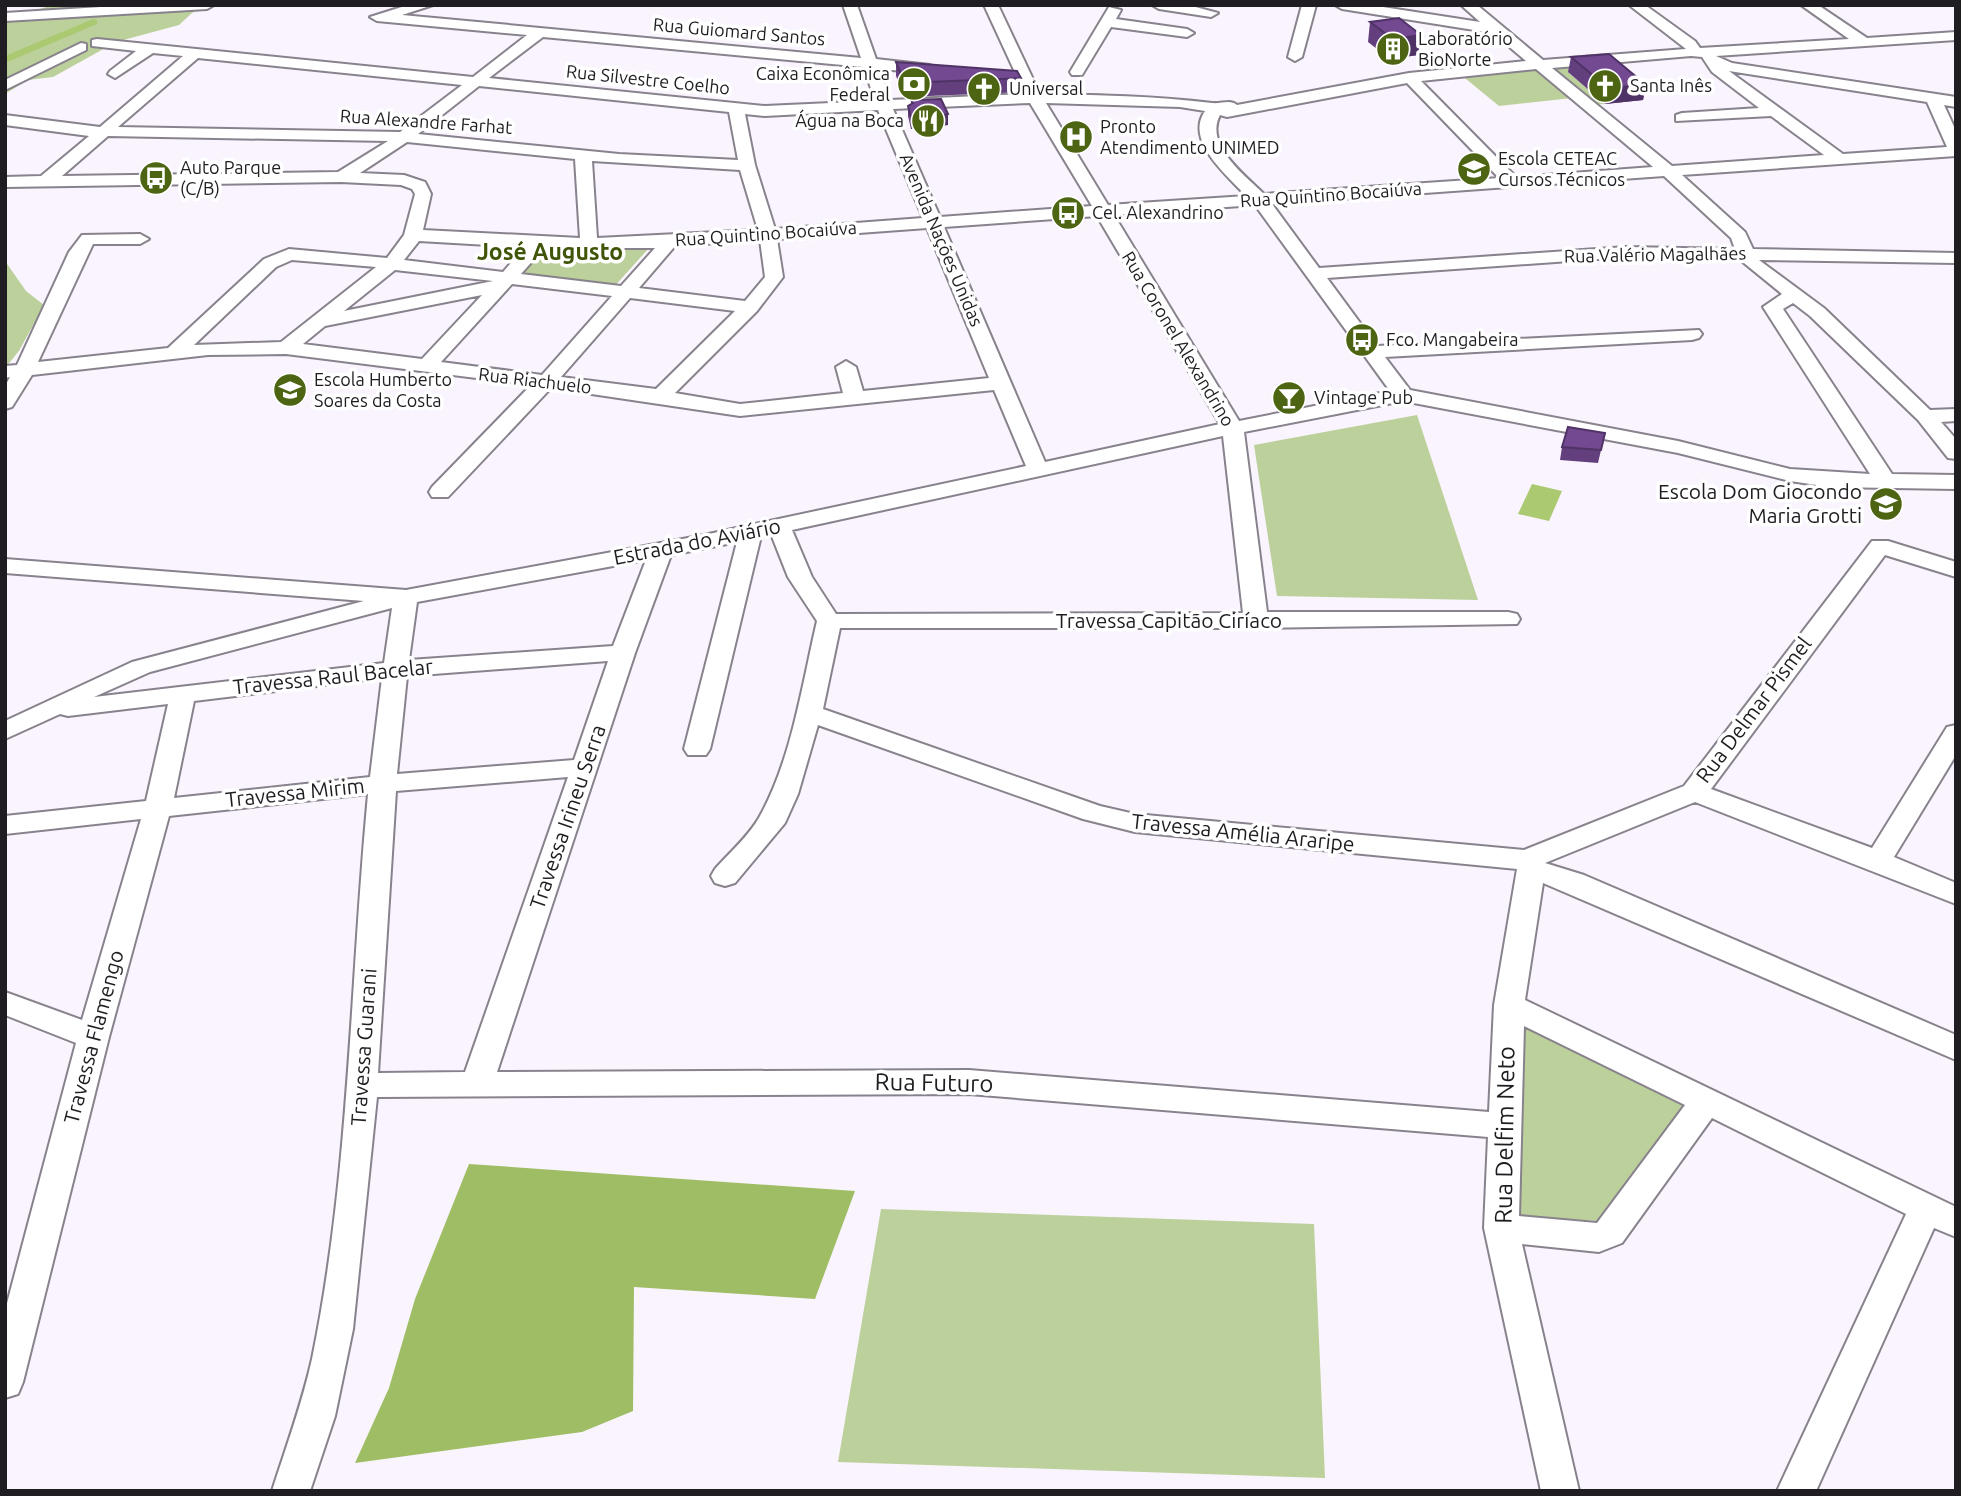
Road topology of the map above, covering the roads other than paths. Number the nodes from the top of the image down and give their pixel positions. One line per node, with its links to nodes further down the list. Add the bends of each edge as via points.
1 (63, 5): 15 (street)
2 (207, 5): 13 (street)
3 (426, 5): 20 (street, Rua Guiomard Santos, via 377,17)
4 (850, 5): 29 (street, Avenida Nações Unidas)
5 (991, 5): 40 (street, Rua Coronel Alexandrino, via 1016,77)
6 (1117, 5): 18 (street)
7 (1159, 5): 16 (street)
8 (1309, 5): 28 (street)
9 (1342, 5): 19 (street)
10 (1468, 5): 19 (street)
11 (1636, 5): 27 (street, via 1690,44)
12 (1808, 5): 24 (street)
13 (183, 6): 14 (street); 22 (street)
14 (159, 7): 15 (street); 22 (street)
15 (81, 13): 17 (street)
16 (1211, 13)
17 (5, 17)
18 (1106, 22): 21 (street); 33 (street)
19 (1497, 29): 30 (street)
20 (539, 33): 29 (street, Rua Guiomard Santos); 37 (street)
21 (1187, 33)
22 (99, 36): 25 (street, Rua Silvestre Coelho); 35 (street); 38 (street)
23 (1956, 36): 24 (street)
24 (1862, 41): 27 (street)
25 (150, 48): 26 (street, Rua Silvestre Coelho); 34 (street)
26 (195, 52): 37 (street, Rua Silvestre Coelho); 49 (street)
27 (1699, 56): 30 (street, via 1638,55); 31 (street)
28 (1295, 57)
29 (870, 63): 32 (street, Rua Guiomard Santos); 43 (street, Avenida Nações Unidas)
30 (1537, 65): 36 (street); 56 (street)
31 (1727, 69): 39 (street); 46 (street)
32 (941, 70)
33 (1077, 72)
34 (115, 74)
35 (5, 77)
36 (1409, 77): 42 (street); 60 (street)
37 (479, 81): 44 (street, Rua Silvestre Coelho); 50 (street)
38 (5, 86)
39 (1933, 98): 41 (street); 52 (street)
40 (1036, 99): 43 (street, Rua Silvestre Coelho); 45 (street, Rua Silvestre Coelho, via 1196,104); 63 (street, Rua Coronel Alexandrino)
41 (1956, 102)
42 (1258, 104): 45 (street)
43 (885, 107): 44 (street, Rua Silvestre Coelho, via 796,112); 64 (street, Avenida Nações Unidas)
44 (736, 109): 55 (street)
45 (1222, 111): 62 (street, via 1208,134 1217,155)
46 (1776, 111): 47 (street); 54 (street)
47 (1682, 118)
48 (5, 120): 49 (street)
49 (102, 131): 50 (street, Rua Alexandre Farhat); 59 (street)
50 (404, 137): 51 (street); 53 (street, Rua Alexandre Farhat)
51 (387, 150): 57 (street); 58 (street)
52 (1956, 150): 54 (street, Rua Quintino Bocaiúva)
53 (583, 155): 55 (street, Rua Alexandre Farhat); 70 (street)
54 (1839, 159): 56 (street, Rua Quintino Bocaiúva)
55 (747, 165): 66 (street)
56 (1669, 172): 60 (street, Rua Quintino Bocaiúva); 71 (street, via 1739,236)
57 (341, 177): 58 (street); 59 (street)
58 (404, 180): 65 (street, via 419,186 423,194)
59 (46, 181): 61 (street)
60 (1511, 181): 62 (street, Rua Quintino Bocaiúva)
61 (5, 182)
62 (1259, 200): 63 (street, Rua Quintino Bocaiúva); 74 (street)
63 (1101, 211): 64 (street, Rua Quintino Bocaiúva); 95 (street, Rua Coronel Alexandrino)
64 (934, 222): 66 (street, Rua Quintino Bocaiúva); 88 (street, Avenida Nações Unidas)
65 (413, 235): 69 (street, Rua Quintino Bocaiúva); 73 (street)
66 (768, 235): 68 (street, Rua Quintino Bocaiúva); 78 (street, via 774,277)
67 (140, 239): 86 (street, via 88,239)
68 (670, 241): 70 (street, Rua Quintino Bocaiúva); 76 (street)
69 (539, 243): 70 (street, Rua Quintino Bocaiúva); 75 (street)
70 (589, 244)
71 (1745, 253): 72 (street, Rua Valério Magalhães); 74 (street, Rua Valério Magalhães, via 1626,252); 77 (street)
72 (1956, 258)
73 (391, 264): 75 (street); 79 (street); 82 (street, via 289,254 270,263)
74 (1313, 274): 83 (street)
75 (500, 283): 76 (street); 79 (street); 84 (street)
76 (626, 291): 78 (street); 87 (street)
77 (1794, 295): 94 (street); 98 (street, via 1772,307)
78 (750, 307): 90 (street)
79 (320, 321): 81 (street)
80 (1692, 334): 83 (street)
81 (285, 348): 82 (street, Rua Riachuelo); 84 (street, Rua Riachuelo)
82 (175, 352): 86 (street, Rua Riachuelo)
83 (1372, 352): 89 (street)
84 (425, 368): 87 (street, Rua Riachuelo)
85 (846, 368): 91 (street)
86 (15, 371): 92 (street)
87 (546, 382): 90 (street, Rua Riachuelo); 100 (street)
88 (1000, 383): 91 (street, Rua Riachuelo); 97 (street, Avenida Nações Unidas)
89 (1403, 395): 95 (street, Estrada do Aviário); 98 (street, via 1678,447 1790,475)
90 (662, 396): 91 (street, Rua Riachuelo, via 740,410)
91 (855, 398)
92 (5, 403)
93 (1956, 415): 94 (street)
94 (1924, 416): 96 (street)
95 (1233, 428): 97 (street, Estrada do Aviário); 111 (street, Rua Coronel Alexandrino)
96 (1956, 453)
97 (1040, 472): 101 (street, Estrada do Aviário)
98 (1885, 481): 99 (street)
99 (1956, 482)
100 (440, 492)
101 (779, 526): 102 (street, Estrada do Aviário); 110 (street, via 800,577)
102 (751, 531): 104 (street, Estrada do Aviário); 119 (street)
103 (1880, 546): 105 (street); 107 (street); 122 (street, Rua Delmar Pismel)
104 (662, 551): 108 (street, Estrada do Aviário); 112 (street, Travessa Irineu Serra)
105 (1956, 555)
106 (5, 566): 108 (street)
107 (1956, 570)
108 (406, 597): 113 (street, Travessa Guarani); 115 (street, Estrada do Aviário, via 141,667)
109 (1508, 619): 111 (street, Travessa Capitão Ciríaco)
110 (829, 621): 111 (street, Travessa Capitão Ciríaco); 116 (street)
111 (1255, 621)
112 (623, 653): 113 (street, Travessa Raul Bacelar); 120 (street, Travessa Irineu Serra)
113 (394, 669): 114 (street, Travessa Raul Bacelar); 121 (street, Travessa Guarani)
114 (183, 693): 115 (street, Travessa Raul Bacelar); 123 (street, Travessa Flamengo)
115 (43, 711): 117 (street, Estrada do Aviário)
116 (809, 713): 126 (street, Travessa Amélia Araripe, via 1093,813 1135,823); 127 (street, via 771,823)
117 (5, 731)
118 (1953, 744): 125 (street)
119 (697, 749)
120 (586, 767): 121 (street, Travessa Mirim); 133 (street, Travessa Irineu Serra)
121 (382, 784): 123 (street, Travessa Mirim); 134 (street, Travessa Guarani)
122 (1694, 792): 125 (street); 126 (street, Rua Delmar Pismel)
123 (158, 807): 124 (street, Travessa Mirim); 131 (street, Travessa Flamengo)
124 (5, 825)
125 (1878, 861): 128 (street)
126 (1528, 864): 130 (street, Rua Delfim Neto); 132 (street, Travessa Amélia Araripe)
127 (725, 876)
128 (1956, 894)
129 (5, 1003): 131 (street)
130 (1509, 1005): 135 (street); 136 (street, Rua Delfim Neto)
131 (93, 1037): 139 (street, Travessa Flamengo)
132 (1956, 1048)
133 (478, 1083): 134 (street, Rua Futuro); 136 (street, Rua Futuro, via 969,1082)
134 (363, 1085): 140 (street, Travessa Guarani, via 345,1259 330,1349 317,1414)
135 (1705, 1103): 137 (street); 138 (street, via 1610,1233 1599,1238)
136 (1504, 1126): 138 (street, Rua Delfim Neto)
137 (1941, 1215): 142 (street)
138 (1501, 1228): 141 (street, Rua Delfim Neto)
139 (5, 1382)
140 (291, 1491)
141 (1560, 1491)
142 (1796, 1491)

